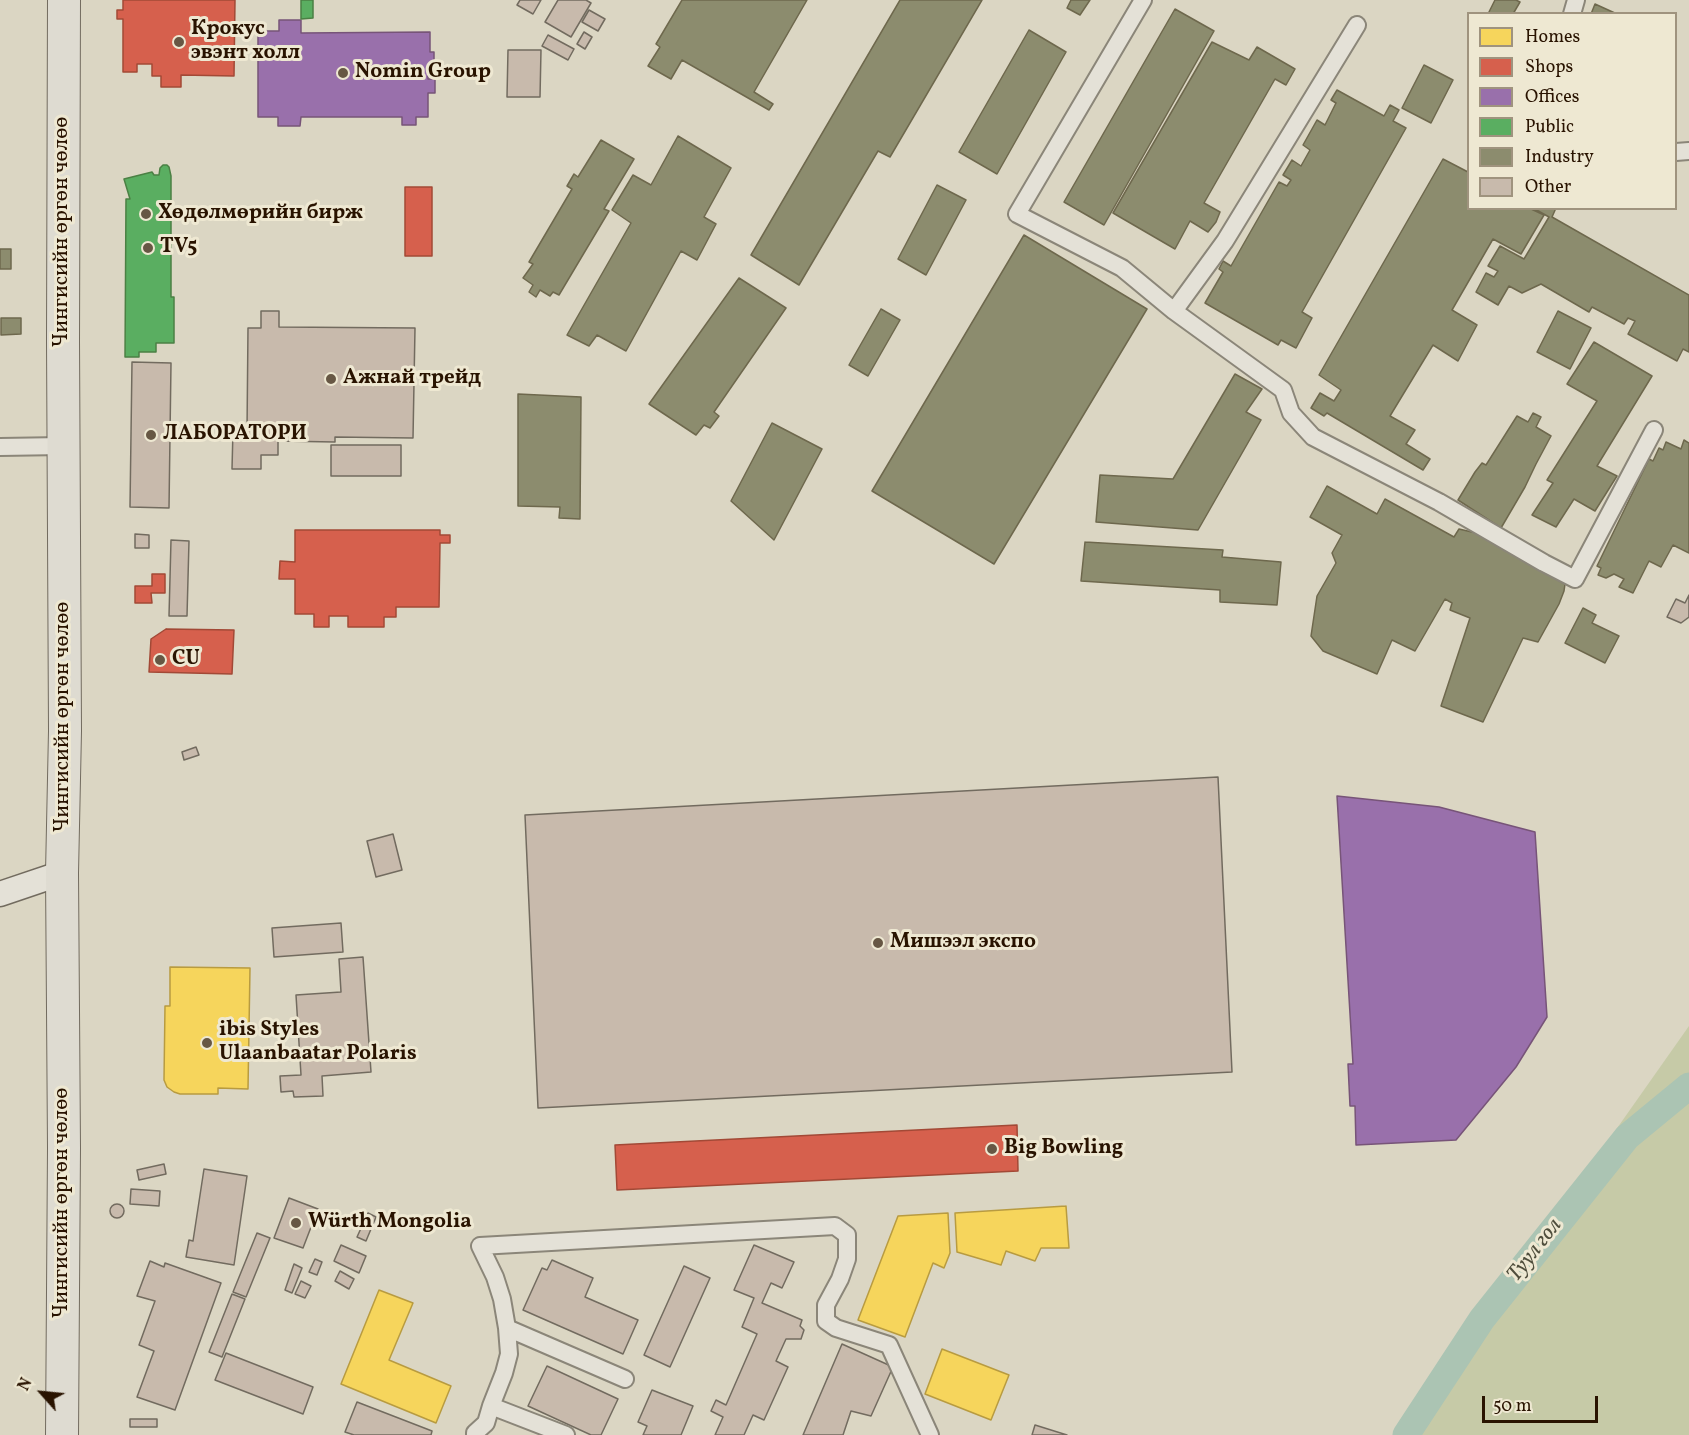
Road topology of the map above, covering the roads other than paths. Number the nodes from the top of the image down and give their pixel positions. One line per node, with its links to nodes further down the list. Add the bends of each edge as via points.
1 (64, 0): 6 (highway, Чингисийн өргөн чөлөө)
2 (1143, 0): 4 (street, via 1017,214 1122,268)
3 (1357, 25): 4 (street, via 1225,241)
4 (1174, 310): 5 (street, via 1283,390 1291,413 1313,437 1575,579)
5 (1654, 430)
6 (63, 446): 7 (street); 8 (highway, Чингисийн өргөн чөлөө)
7 (0, 447)
8 (62, 873): 9 (street); 13 (highway, Чингисийн өргөн чөлөө)
9 (0, 894)
10 (507, 1328): 11 (street); 12 (street, via 509,1354); 16 (street, via 495,1277 480,1246 836,1226 848,1235 847,1259 826,1305 826,1321 889,1345)
11 (625, 1379)
12 (491, 1406): 14 (street, via 486,1423); 15 (street)
13 (62, 1435)
14 (475, 1435)
15 (566, 1435)
16 (930, 1435)

